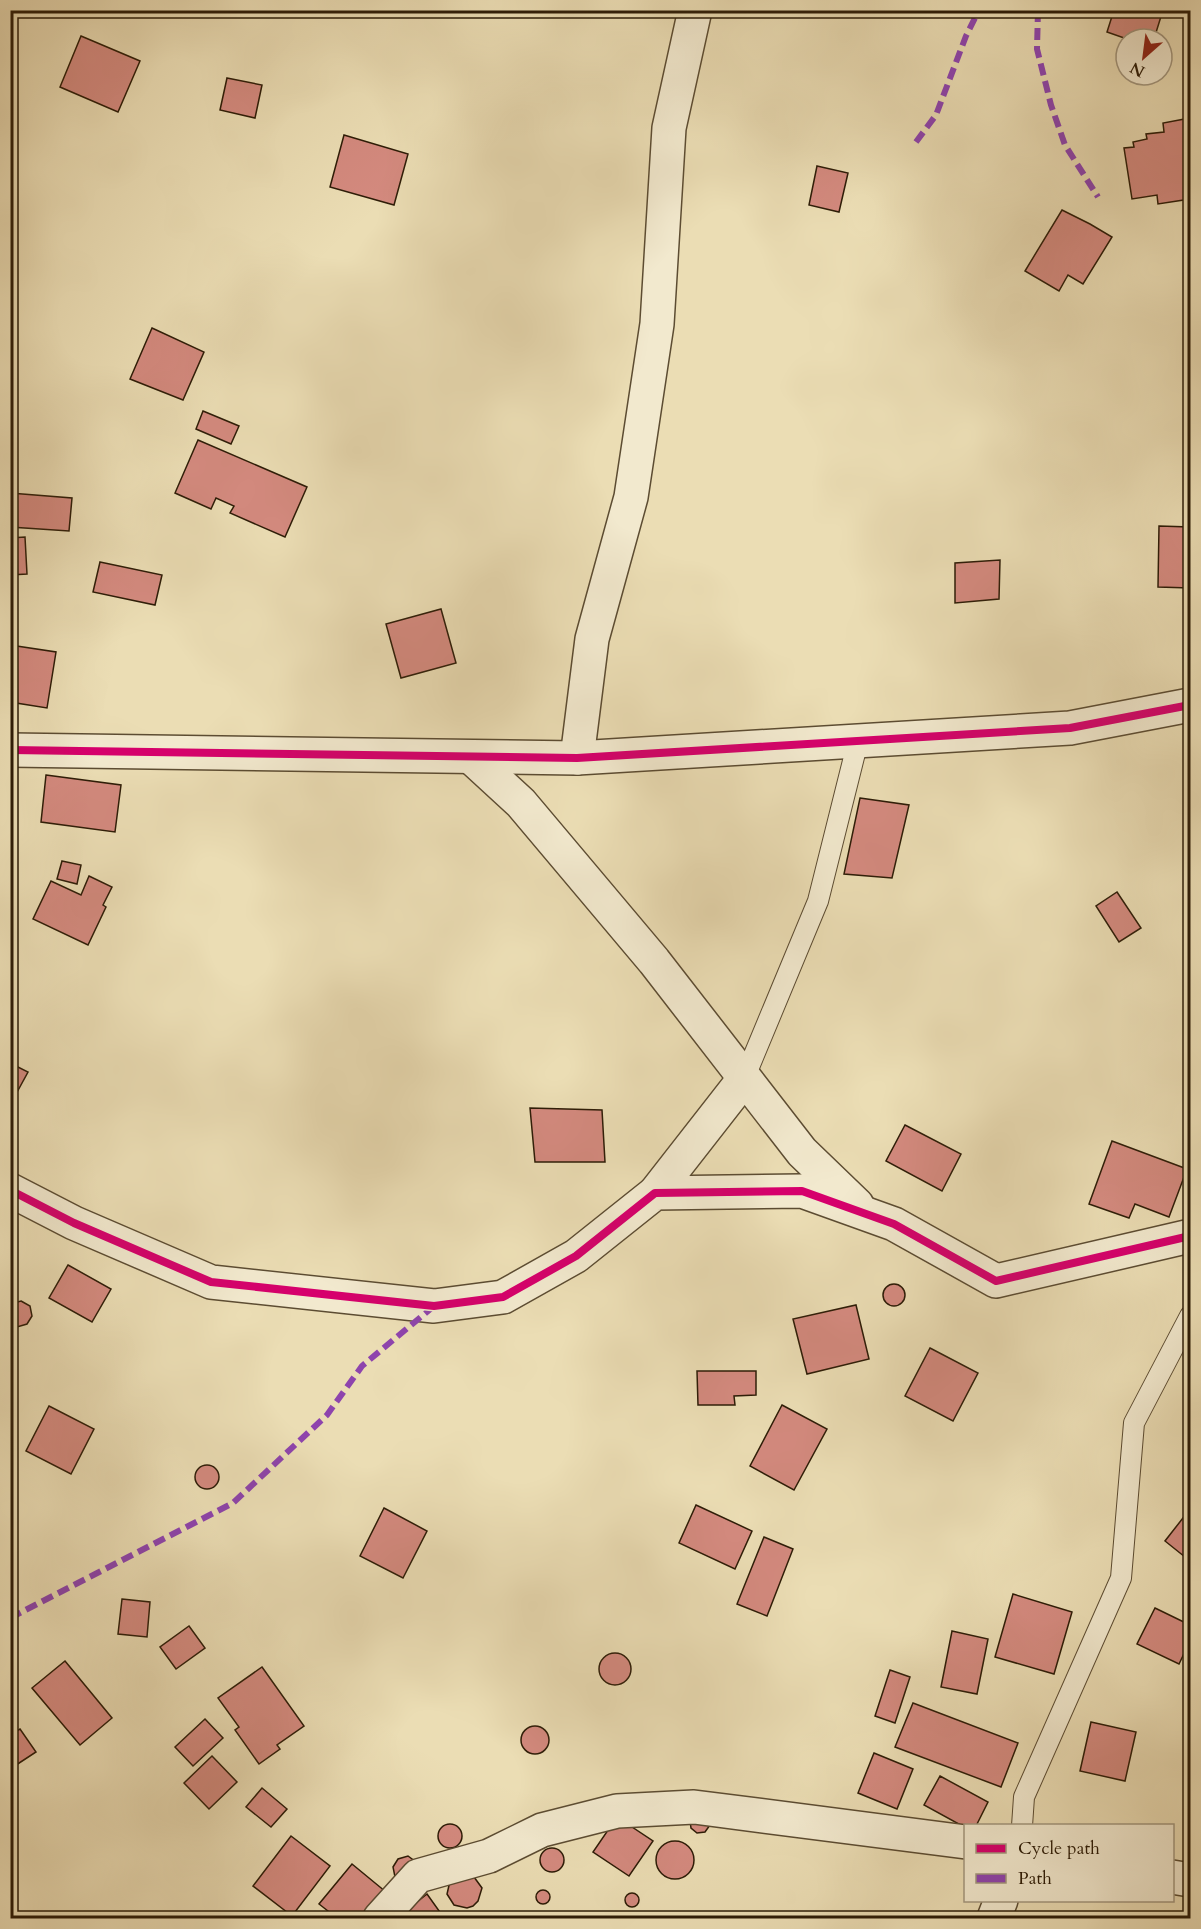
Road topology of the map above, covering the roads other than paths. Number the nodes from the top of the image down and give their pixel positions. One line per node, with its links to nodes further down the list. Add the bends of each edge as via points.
1 (695, 10): 6 (street, via 669,128 657,324 631,496 592,639)
2 (1191, 705): 3 (street, via 1070,728)
3 (858, 741): 6 (street); 7 (lane, via 818,901)
4 (10, 750): 5 (street)
5 (471, 757): 6 (street); 7 (street, via 521,802 654,961)
6 (577, 758)
7 (744, 1079): 9 (street); 10 (street, via 802,1152)
8 (10, 1190): 9 (street, via 74,1223 211,1282 434,1306 503,1297 576,1256)
9 (655, 1193): 10 (street, via 802,1191)
10 (865, 1213): 11 (street, via 894,1224 996,1281)
11 (1191, 1236)
12 (1191, 1316): 13 (lane, via 1134,1423 1121,1578 1024,1797)
13 (1022, 1824)
14 (964, 1842): 18 (street, via 694,1807 617,1811 542,1830 489,1856 418,1876)
15 (1174, 1877): 16 (street)
16 (1191, 1880)
17 (1000, 1902): 19 (street)
18 (380, 1918)
19 (994, 1918)

